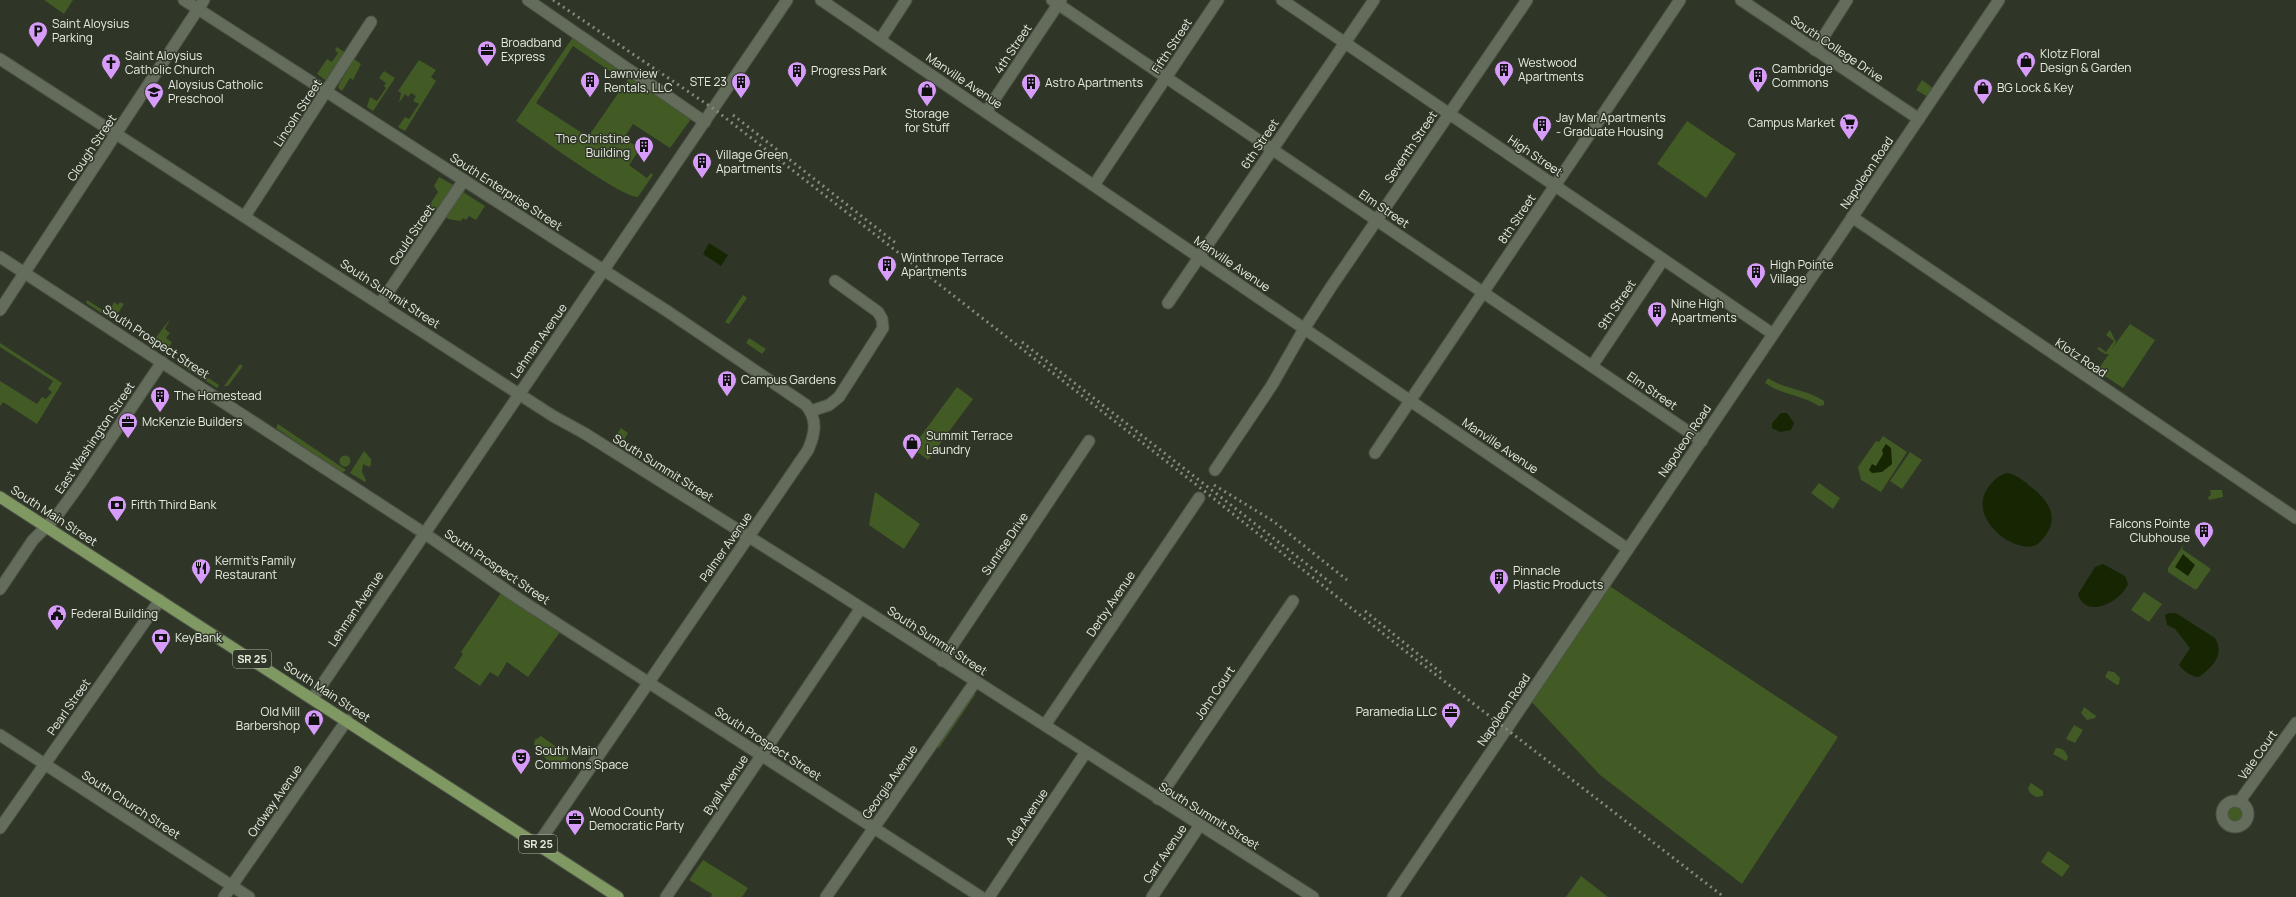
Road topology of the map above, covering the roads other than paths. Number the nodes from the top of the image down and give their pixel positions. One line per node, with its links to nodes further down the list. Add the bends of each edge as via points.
1 (184, 0): 15 (street, South Enterprise Street)
2 (528, 0): 26 (street)
3 (787, 0): 26 (street, Lehman Avenue)
4 (821, 0): 17 (street, Manville Avenue)
5 (906, 0): 17 (street)
6 (1218, 0): 21 (street, Fifth Street)
7 (1282, 0): 18 (street, High Street)
8 (1374, 0): 18 (street, 6th Street)
9 (1527, 0): 24 (street, Seventh Street)
10 (1680, 0): 31 (street, 8th Street)
11 (1741, 0): 19 (street, South College Drive)
12 (1847, 0): 19 (street)
13 (1999, 0): 25 (street, Napoleon Road)
14 (1057, 1): 21 (street, Elm Street); 23 (street, 4th Street)
15 (201, 4): 22 (street, South Enterprise Street); 27 (street, Clough Street)
16 (371, 22): 22 (street, Lincoln Street)
17 (880, 40): 23 (street, Manville Avenue)
18 (1344, 43): 24 (street, High Street); 28 (street, 6th Street)
19 (1815, 50): 25 (street, South College Drive)
20 (0, 59): 27 (street, South Summit Street)
21 (1166, 77): 28 (street, Elm Street); 30 (street, Fifth Street)
22 (326, 92): 29 (street, South Enterprise Street); 32 (street, Lincoln Street)
23 (986, 112): 30 (street, Manville Avenue)
24 (1450, 114): 31 (street, High Street); 34 (street, Seventh Street)
25 (1919, 119): 33 (street, Napoleon Road)
26 (705, 122): 38 (street, Lehman Avenue)
27 (116, 135): 32 (street, South Summit Street); 39 (street, Clough Street)
28 (1272, 149): 34 (street, Elm Street); 36 (street, 6th Street)
29 (464, 180): 38 (street, South Enterprise Street); 43 (street, Gould Street)
30 (1094, 185): 36 (street, Manville Avenue)
31 (1555, 186): 37 (street, High Street); 41 (street, 8th Street)
32 (245, 216): 43 (street, South Summit Street)
33 (1852, 218): 46 (street, Napoleon Road); 58 (street, Klotz Road)
34 (1378, 220): 41 (street, Elm Street); 45 (street, Seventh Street)
35 (0, 257): 39 (street, South Prospect Street)
36 (1200, 257): 42 (street, 6th Street); 45 (street, Manville Avenue)
37 (1663, 260): 46 (street, High Street); 48 (street, 9th Street)
38 (603, 270): 49 (street, Lehman Avenue); 51 (street, South Enterprise Street, via 746,364)
39 (24, 273): 44 (street, Clough Street); 47 (street, South Prospect Street)
40 (835, 282): 51 (street, via 878,312 883,328 839,397 830,404)
41 (1484, 292): 48 (street, Elm Street); 50 (street, 8th Street)
42 (1168, 302)
43 (380, 304): 49 (street, South Summit Street)
44 (0, 310)
45 (1304, 329): 50 (street, Manville Avenue); 55 (street, via 1272,385)
46 (1773, 334): 52 (street, Napoleon Road)
47 (162, 362): 59 (street, East Washington Street, via 80,484 56,517); 60 (street, South Prospect Street)
48 (1592, 366): 52 (street, Elm Street)
49 (518, 393): 60 (street, Lehman Avenue); 61 (street, South Summit Street)
50 (1409, 401): 54 (street, 8th Street); 62 (street, Manville Avenue)
51 (811, 411): 61 (street, Palmer Avenue, via 815,428 808,450)
52 (1702, 440): 62 (street, Napoleon Road)
53 (1089, 441): 67 (street, Sunrise Drive)
54 (1375, 453)
55 (1215, 470)
56 (0, 497): 59 (main road, South Main Street / SR 25)
57 (1199, 498): 73 (street, Derby Avenue)
58 (2296, 518)
59 (46, 526): 63 (street, East Washington Street, via 33,540); 64 (main road, South Main Street / SR 25)
60 (424, 533): 68 (street, South Prospect Street, via 519,599); 70 (street, Lehman Avenue)
61 (749, 538): 66 (street, South Summit Street); 68 (street, Palmer Avenue)
62 (1628, 549): 94 (street, Napoleon Road)
63 (0, 589)
64 (160, 600): 70 (main road, South Main Street / SR 25); 77 (street, Pearl Street)
65 (1293, 601): 78 (street, John Court)
66 (862, 608): 67 (street, South Summit Street); 76 (street, Byall Avenue)
67 (942, 661): 69 (street, South Summit Street)
68 (648, 682): 76 (street, South Prospect Street); 83 (street, Palmer Avenue)
69 (975, 682): 73 (street, South Summit Street); 82 (street, Georgia Avenue)
70 (312, 698): 71 (main road, South Main Street / SR 25)
71 (347, 720): 83 (main road, South Main Street / SR 25); 84 (street, Ordway Avenue)
72 (2296, 723): 79 (street, Vale Court)
73 (1045, 726): 75 (street, South Summit Street)
74 (0, 735): 77 (street, South Church Street)
75 (1086, 752): 78 (street, South Summit Street); 91 (street, Ada Avenue)
76 (762, 755): 82 (street, South Prospect Street); 88 (street, Byall Avenue)
77 (44, 764): 81 (street, Pearl Street); 84 (street, South Church Street)
78 (1158, 799): 80 (street, South Summit Street)
79 (2239, 802)
80 (1200, 825): 92 (street, Carr Avenue); 93 (street, South Summit Street)
81 (0, 828)
82 (874, 828): 89 (street, Georgia Avenue); 90 (street, South Prospect Street)
83 (538, 844): 87 (main road, South Main Street / SR 25)
84 (231, 886): 85 (street, Ordway Avenue); 86 (street, South Church Street)
85 (224, 897)
86 (248, 897)
87 (618, 897)
88 (666, 897)
89 (826, 897)
90 (981, 897)
91 (989, 897)
92 (1152, 897)
93 (1313, 897)
94 (1393, 897)

